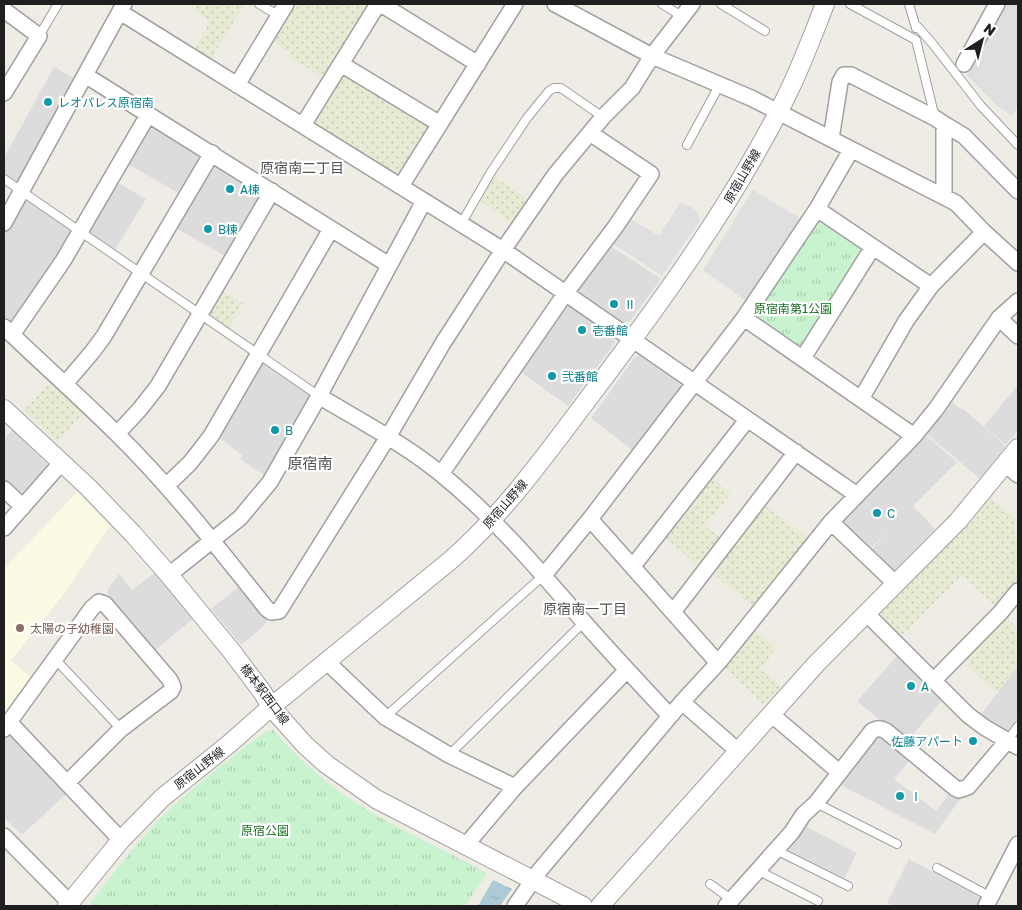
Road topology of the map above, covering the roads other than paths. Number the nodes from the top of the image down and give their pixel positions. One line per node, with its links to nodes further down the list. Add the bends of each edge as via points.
1 (58, 4): 19 (lane)
2 (259, 4): 15 (lane)
3 (380, 4): 22 (street); 23 (street)
4 (515, 4): 23 (street)
5 (555, 4): 21 (street)
6 (662, 4): 16 (lane)
7 (692, 4): 16 (street)
8 (721, 4): 18 (lane)
9 (825, 4): 29 (street, 原宿山野線)
10 (850, 4): 20 (lane)
11 (909, 4): 17 (lane)
12 (997, 4): 24 (street)
13 (122, 8): 25 (street); 27 (street)
14 (4, 10): 19 (street)
15 (282, 10): 27 (street)
16 (683, 18): 21 (street)
17 (916, 25): 20 (lane); 38 (lane, via 981,106)
18 (765, 31)
19 (39, 36): 28 (street)
20 (916, 40): 32 (lane)
21 (652, 56): 26 (street); 31 (street, via 632,88)
22 (341, 64): 33 (street); 34 (street)
23 (478, 64): 33 (street)
24 (964, 64)
25 (85, 75): 30 (street); 45 (street)
26 (720, 84): 29 (street); 37 (lane)
27 (237, 85): 34 (street)
28 (4, 94)
29 (778, 112): 36 (street); 67 (street, 原宿山野線, via 688,263)
30 (148, 114): 40 (street); 52 (street)
31 (603, 117): 35 (street); 50 (lane, via 560,88 550,91 527,118)
32 (940, 121): 36 (street, via 847,75 841,78); 44 (street, via 964,136); 46 (street)
33 (440, 124): 42 (street)
34 (303, 125): 42 (street)
35 (590, 133): 55 (street); 60 (street, via 651,174)
36 (831, 139): 39 (street)
37 (687, 145)
38 (1018, 145)
39 (851, 150): 46 (street); 48 (street)
40 (212, 153): 43 (street); 58 (street)
41 (4, 179): 45 (lane)
42 (401, 186): 47 (street)
43 (272, 191): 51 (street); 62 (street)
44 (1018, 191)
45 (22, 192): 49 (street); 52 (lane)
46 (944, 197): 53 (street, via 956,203)
47 (424, 201): 50 (street); 57 (street)
48 (817, 209): 54 (street); 63 (street)
49 (4, 223)
50 (461, 224): 55 (street)
51 (331, 229): 57 (street); 68 (street)
52 (80, 231): 58 (lane); 65 (street, via 48,284)
53 (984, 232): 56 (street); 59 (street)
54 (873, 247): 59 (street); 69 (street)
55 (503, 250): 60 (street); 78 (street)
56 (1018, 263)
57 (389, 265): 72 (street)
58 (141, 273): 62 (lane); 71 (street, via 94,351)
59 (931, 286): 73 (street, via 906,321)
60 (565, 294): 67 (street); 83 (street)
61 (1018, 301): 64 (street)
62 (200, 314): 68 (lane); 76 (street, via 158,386)
63 (744, 318): 69 (street); 70 (street)
64 (999, 318): 66 (street); 77 (street)
65 (8, 331): 71 (street)
66 (1018, 336)
67 (632, 340): 70 (street); 89 (street, 原宿山野線)
68 (259, 354): 72 (lane); 84 (street, via 201,451)
69 (802, 358): 73 (street)
70 (693, 383): 75 (street); 88 (street)
71 (65, 384): 76 (street)
72 (319, 396): 78 (street); 92 (street, via 276,473 240,518)
73 (861, 399): 77 (street)
74 (4, 409): 81 (street, 橋本駅西口線)
75 (747, 420): 80 (street); 93 (street)
76 (117, 434): 84 (street)
77 (914, 436): 86 (street)
78 (388, 437): 83 (street); 92 (street, via 279,611 267,609)
79 (1018, 448): 82 (street)
80 (796, 452): 86 (street); 98 (street)
81 (62, 462): 87 (street); 94 (street, 橋本駅西口線)
82 (1012, 469): 96 (street)
83 (441, 474): 89 (street)
84 (166, 486): 92 (street)
85 (4, 489): 87 (street)
86 (857, 495): 90 (street)
87 (23, 507): 91 (street)
88 (590, 519): 93 (street); 95 (street)
89 (493, 520): 95 (street); 102 (street, 原宿山野線, via 452,559)
90 (832, 522): 96 (street); 103 (street)
91 (4, 528)
92 (213, 541): 94 (street)
93 (633, 566): 98 (street)
94 (169, 574): 107 (street, 橋本駅西口線, via 248,671)
95 (544, 575): 100 (street); 110 (lane)
96 (896, 584): 99 (street)
97 (1018, 591): 105 (street)
98 (673, 612): 103 (street)
99 (866, 613): 105 (street); 108 (street)
100 (584, 622): 104 (street); 116 (lane)
101 (55, 659): 111 (street); 113 (lane); 113 (street, via 94,605 101,602 111,609 172,684 171,691)
102 (326, 661): 107 (street, 原宿山野線); 110 (street)
103 (718, 662): 106 (street)
104 (627, 670): 109 (street); 119 (street)
105 (934, 680): 114 (street, via 968,715)
106 (682, 702): 109 (street); 115 (street)
107 (271, 707): 122 (street, 原宿山野線, via 162,798); 125 (street, 橋本駅西口線, via 306,745 346,779)
108 (771, 714): 115 (street); 117 (street)
109 (670, 716): 130 (street)
110 (385, 717): 116 (street)
111 (6, 725): 118 (street)
112 (1018, 726): 114 (lane)
113 (121, 728): 118 (street)
114 (1013, 744): 117 (street, via 968,787 954,788 881,728 872,731)
115 (738, 751): 139 (street)
116 (449, 755): 119 (street)
117 (839, 772): 120 (street)
118 (67, 783): 122 (street)
119 (515, 787): 125 (street)
120 (816, 803): 123 (lane); 126 (street)
121 (4, 836): 136 (street)
122 (120, 840): 136 (street, 原宿山野線)
123 (898, 844)
124 (1018, 844): 127 (street)
125 (466, 845): 130 (street, 橋本駅西口線)
126 (776, 850): 129 (street); 132 (lane)
127 (1015, 860): 134 (street)
128 (937, 868): 134 (lane)
129 (759, 870): 133 (lane); 135 (street)
130 (532, 880): 137 (street); 138 (street, 橋本駅西口線)
131 (710, 884): 135 (lane)
132 (848, 886)
133 (818, 901)
134 (988, 902)
135 (729, 903)
136 (70, 905)
137 (515, 906)
138 (583, 906)
139 (600, 906)

